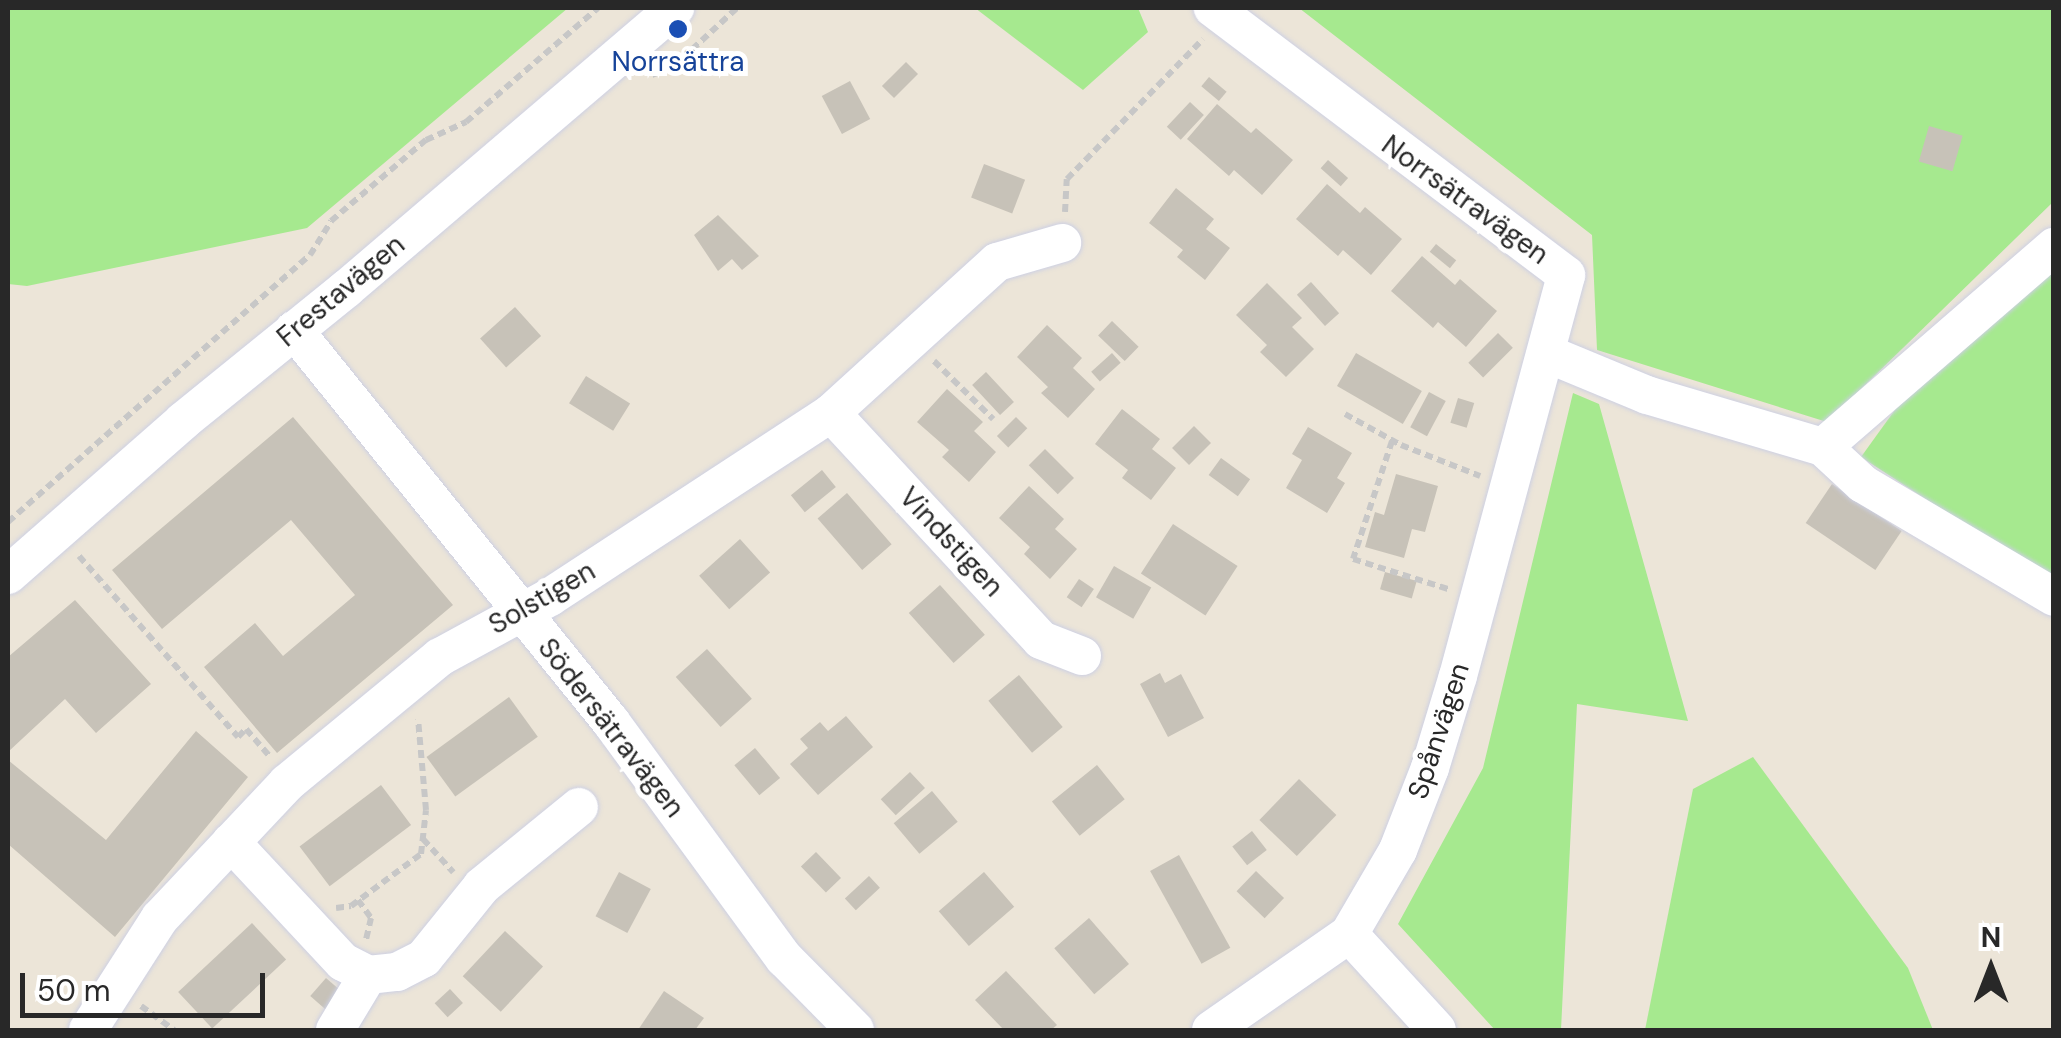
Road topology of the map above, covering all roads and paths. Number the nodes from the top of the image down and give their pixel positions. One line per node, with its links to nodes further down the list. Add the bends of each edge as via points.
1 (598, 8): 15 (path, via 466,122 426,140 332,221 310,255)
2 (675, 8): 6 (street, Frestavägen)
3 (1219, 12): 4 (path, via 1067,179); 8 (street, Norrsätravägen, via 1566,275)
4 (1062, 243): 7 (street, Solstigen, via 997,262)
5 (2054, 247): 13 (street)
6 (294, 330): 17 (street, Frestavägen); 20 (street, Södersätravägen)
7 (912, 339): 9 (street, Solstigen); 11 (path)
8 (1548, 354): 13 (street, via 1647,395); 29 (street, Spånvägen, via 1430,768 1398,850)
9 (831, 413): 20 (street, Solstigen); 21 (street, Vindstigen, via 1041,640)
10 (1345, 414): 12 (path)
11 (993, 419)
12 (1392, 441): 14 (path); 18 (path, via 1353,558)
13 (1822, 447): 19 (street, via 1863,484)
14 (1458, 469)
15 (8, 522)
16 (79, 556): 23 (path, via 238,736 246,730)
17 (8, 576)
18 (1446, 588)
19 (2054, 597)
20 (519, 612): 22 (street, Solstigen); 33 (street, Södersätravägen, via 611,722 784,958)
21 (1082, 656)
22 (414, 678): 25 (path); 26 (street, Solstigen, via 287,783)
23 (252, 737)
24 (579, 808): 30 (street, via 482,886 424,958 397,972)
25 (423, 838): 27 (path); 28 (path, via 421,854)
26 (231, 842): 28 (street); 31 (street, Solstigen, via 160,918)
27 (452, 871)
28 (312, 928): 30 (street, via 343,962)
29 (1348, 934): 34 (street, Spånvägen); 35 (street)
30 (368, 974): 32 (street)
31 (88, 1030)
32 (335, 1030)
33 (854, 1030)
34 (1211, 1030)
35 (1436, 1030)

